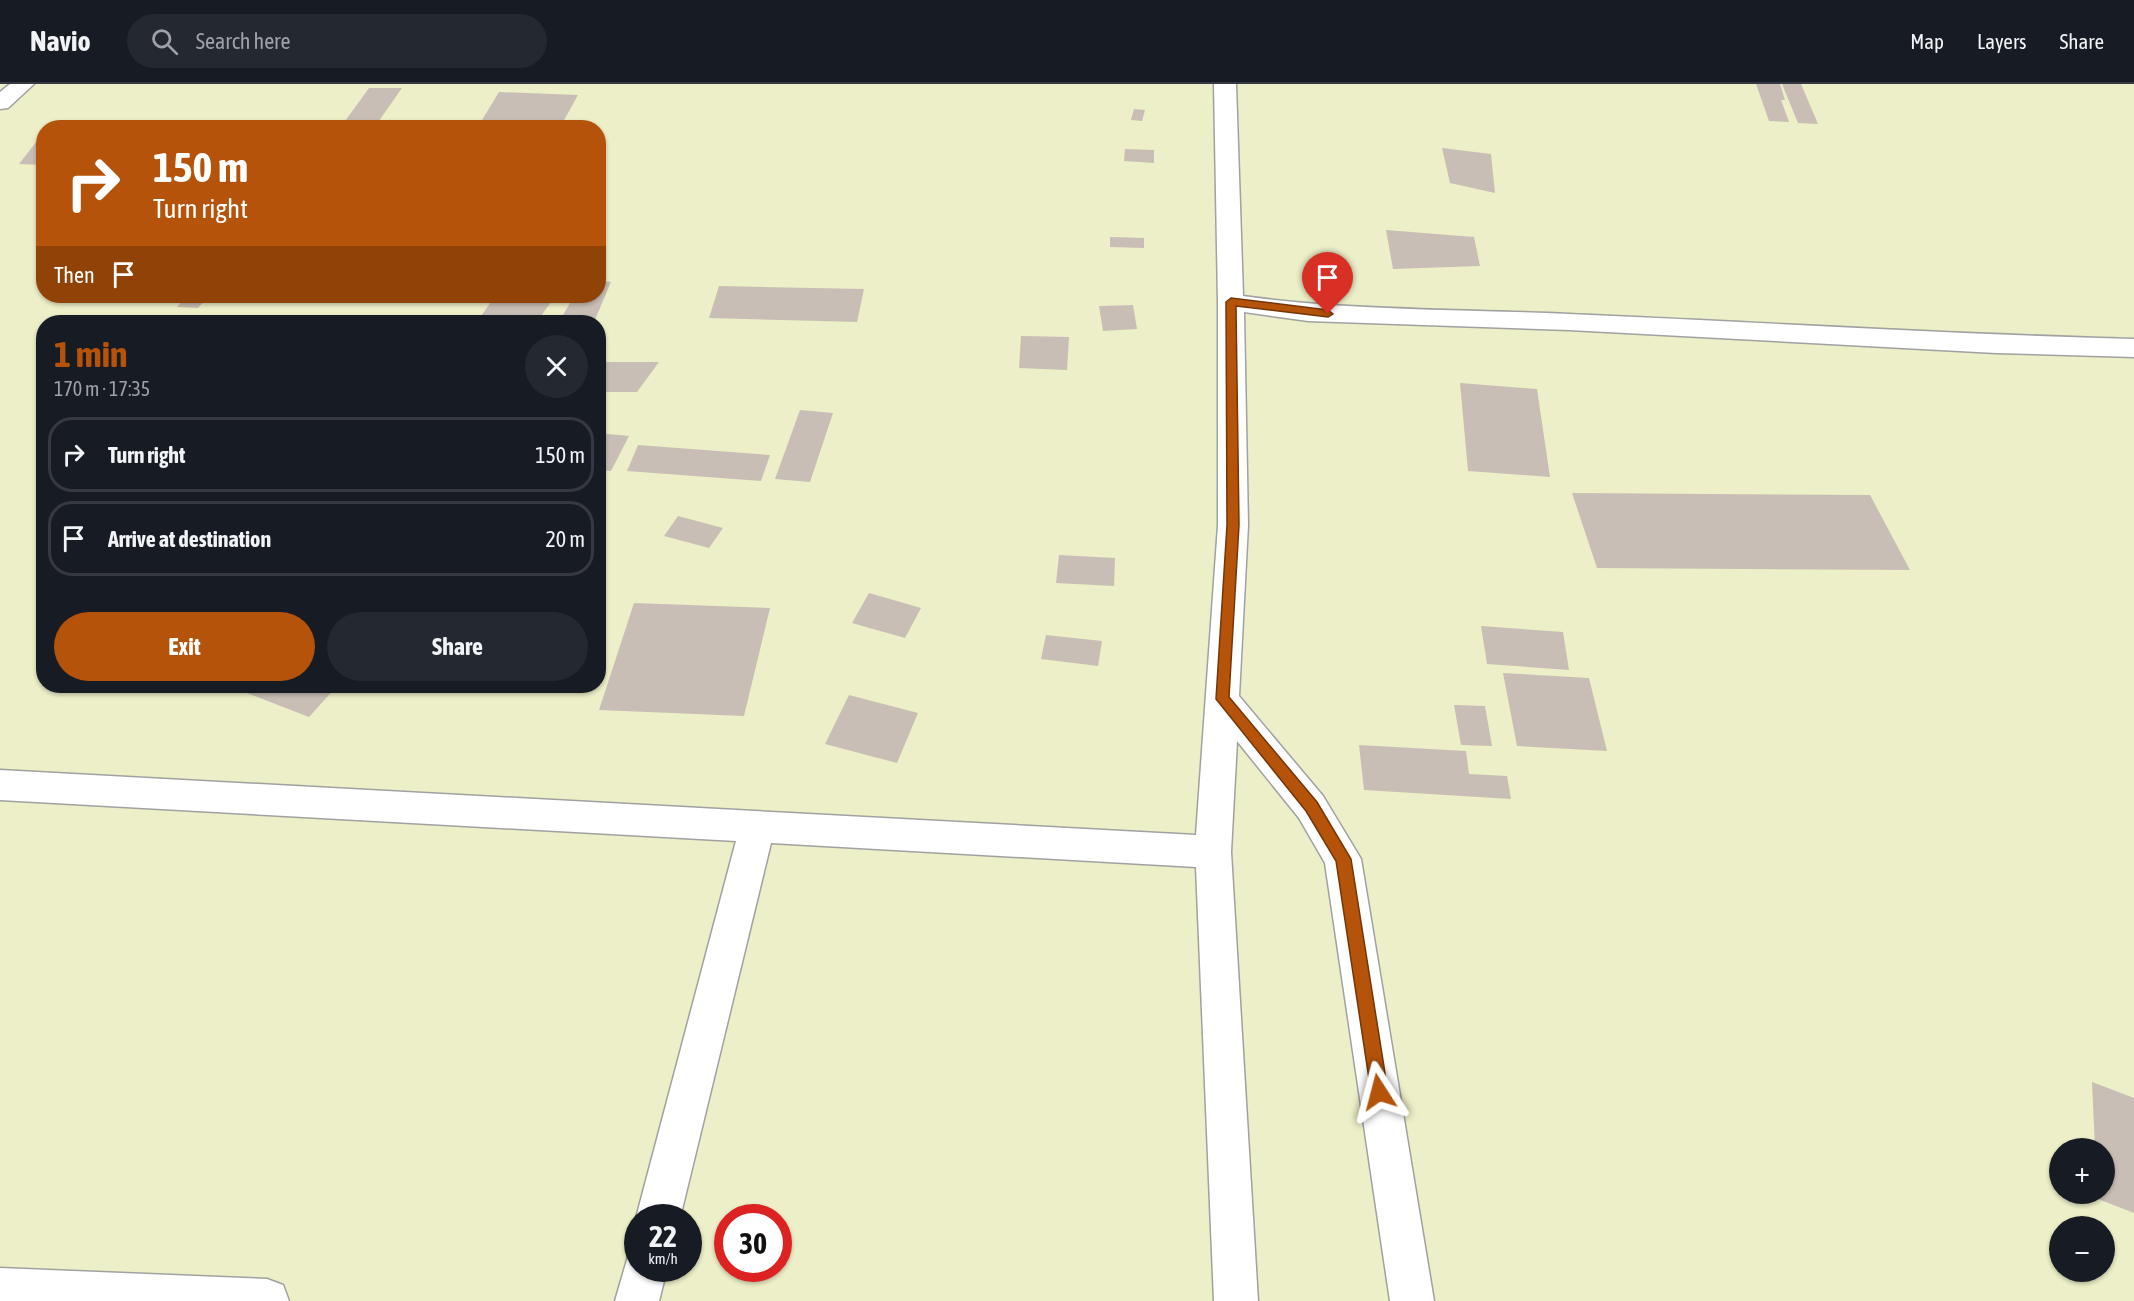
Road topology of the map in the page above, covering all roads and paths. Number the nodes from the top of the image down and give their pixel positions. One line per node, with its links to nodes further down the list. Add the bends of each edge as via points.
1 (23, 84): 3 (street)
2 (1225, 84): 4 (street)
3 (0, 103)
4 (1231, 302): 5 (street, via 1308,313); 6 (street, via 1233,525)
5 (2134, 348)
6 (1222, 699): 9 (street); 16 (street, via 1311,807 1343,859)
7 (0, 785): 8 (street)
8 (757, 828): 9 (street); 10 (street)
9 (1214, 852): 15 (street)
10 (662, 1204)
11 (642, 1282): 14 (street)
12 (0, 1290): 13 (street)
13 (267, 1301)
14 (637, 1301)
15 (1236, 1301)
16 (1412, 1301)

